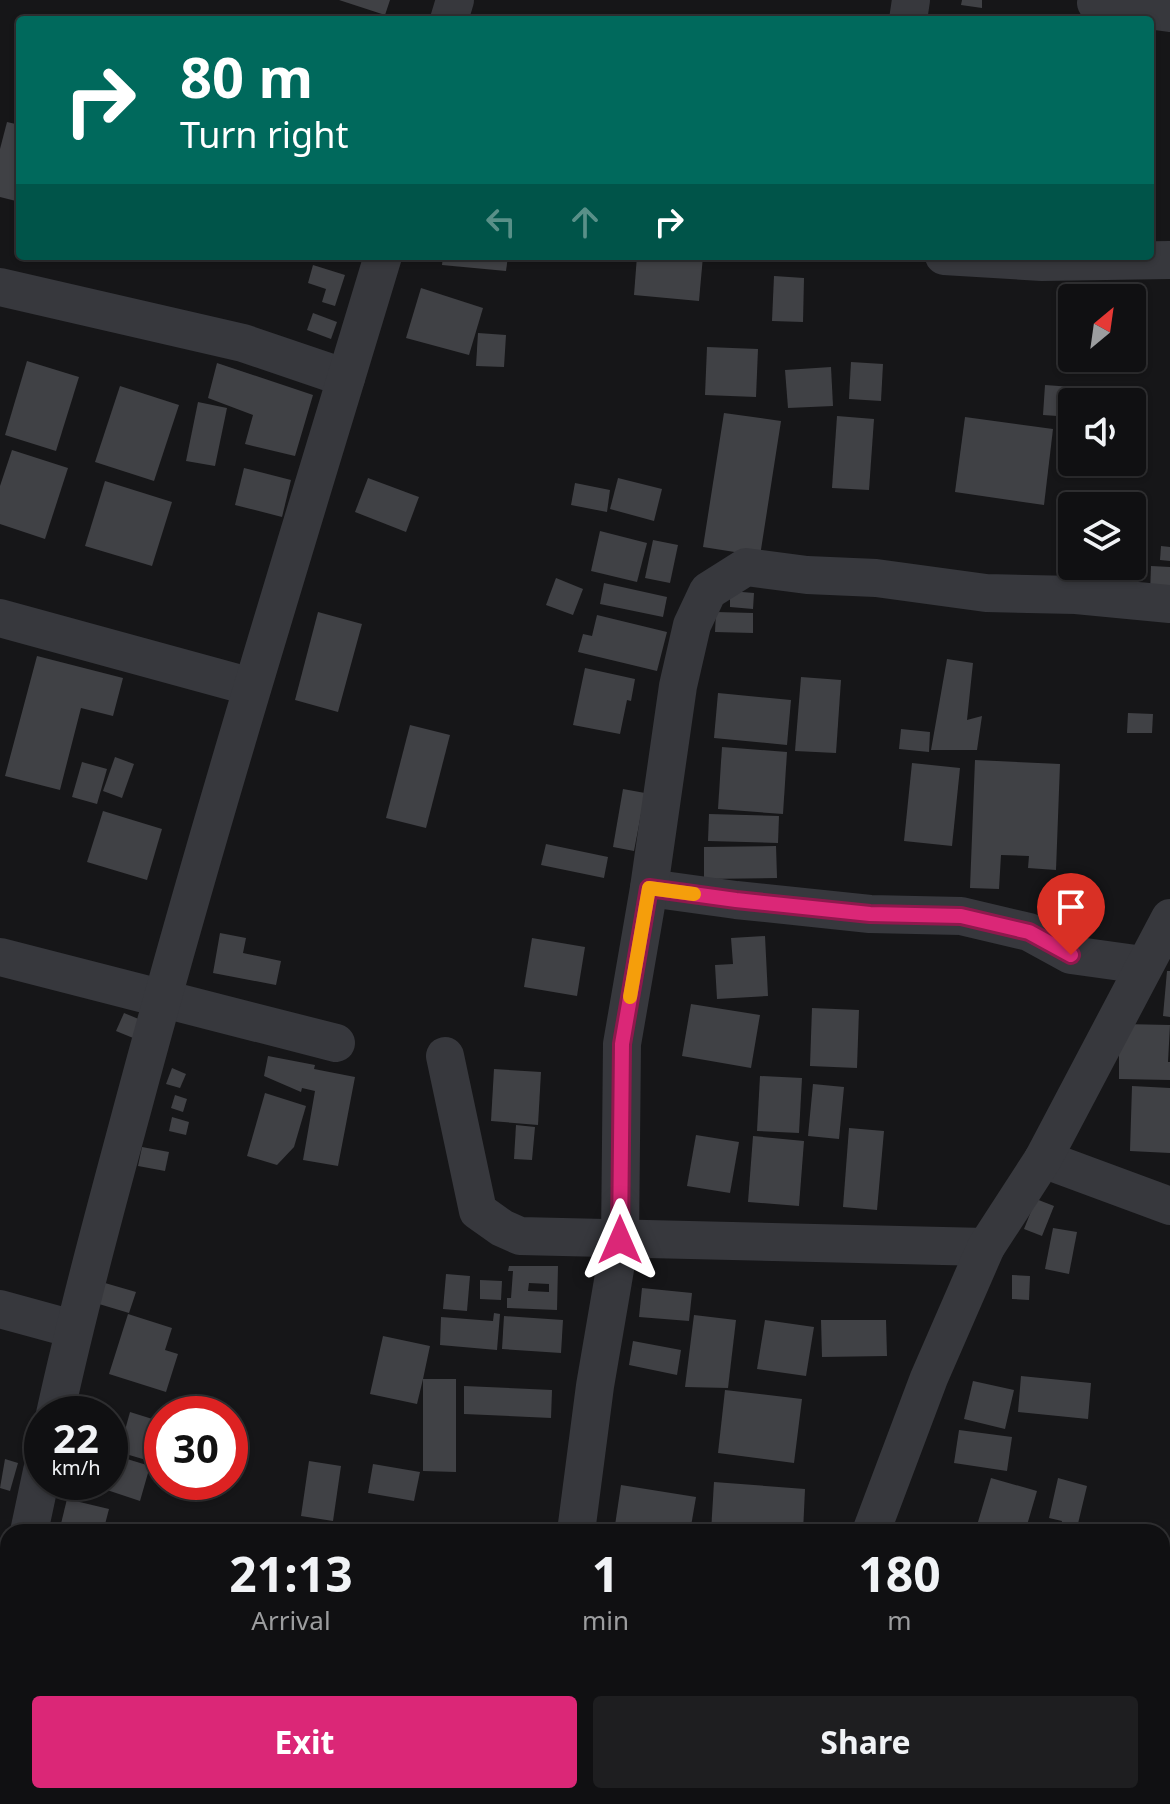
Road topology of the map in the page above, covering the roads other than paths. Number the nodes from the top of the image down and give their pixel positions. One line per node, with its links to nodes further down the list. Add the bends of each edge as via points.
1 (1096, 3): 2 (street)
2 (1170, 13)
3 (382, 260): 7 (street)
4 (1009, 260): 5 (street)
5 (1170, 260)
6 (0, 287): 7 (street, via 243,343)
7 (346, 378): 10 (street)
8 (1170, 604): 11 (street, via 986,593 746,567 708,591 692,625)
9 (0, 618): 10 (street)
10 (252, 687): 15 (street)
11 (649, 888): 14 (street, via 870,914 961,916 1029,932 1071,955); 20 (street, via 622,1044)
12 (1170, 918): 14 (street)
13 (0, 957): 15 (street)
14 (1143, 965): 18 (street)
15 (162, 1001): 16 (street); 23 (street)
16 (336, 1043)
17 (445, 1056): 20 (street, via 478,1211 520,1236)
18 (1043, 1159): 19 (street); 21 (street)
19 (1170, 1206)
20 (620, 1240): 21 (street); 27 (street)
21 (986, 1247): 28 (street)
22 (0, 1309): 23 (street)
23 (73, 1329): 24 (street)
24 (59, 1396)
25 (36, 1500): 26 (street)
26 (31, 1524)
27 (577, 1524)
28 (874, 1524)

